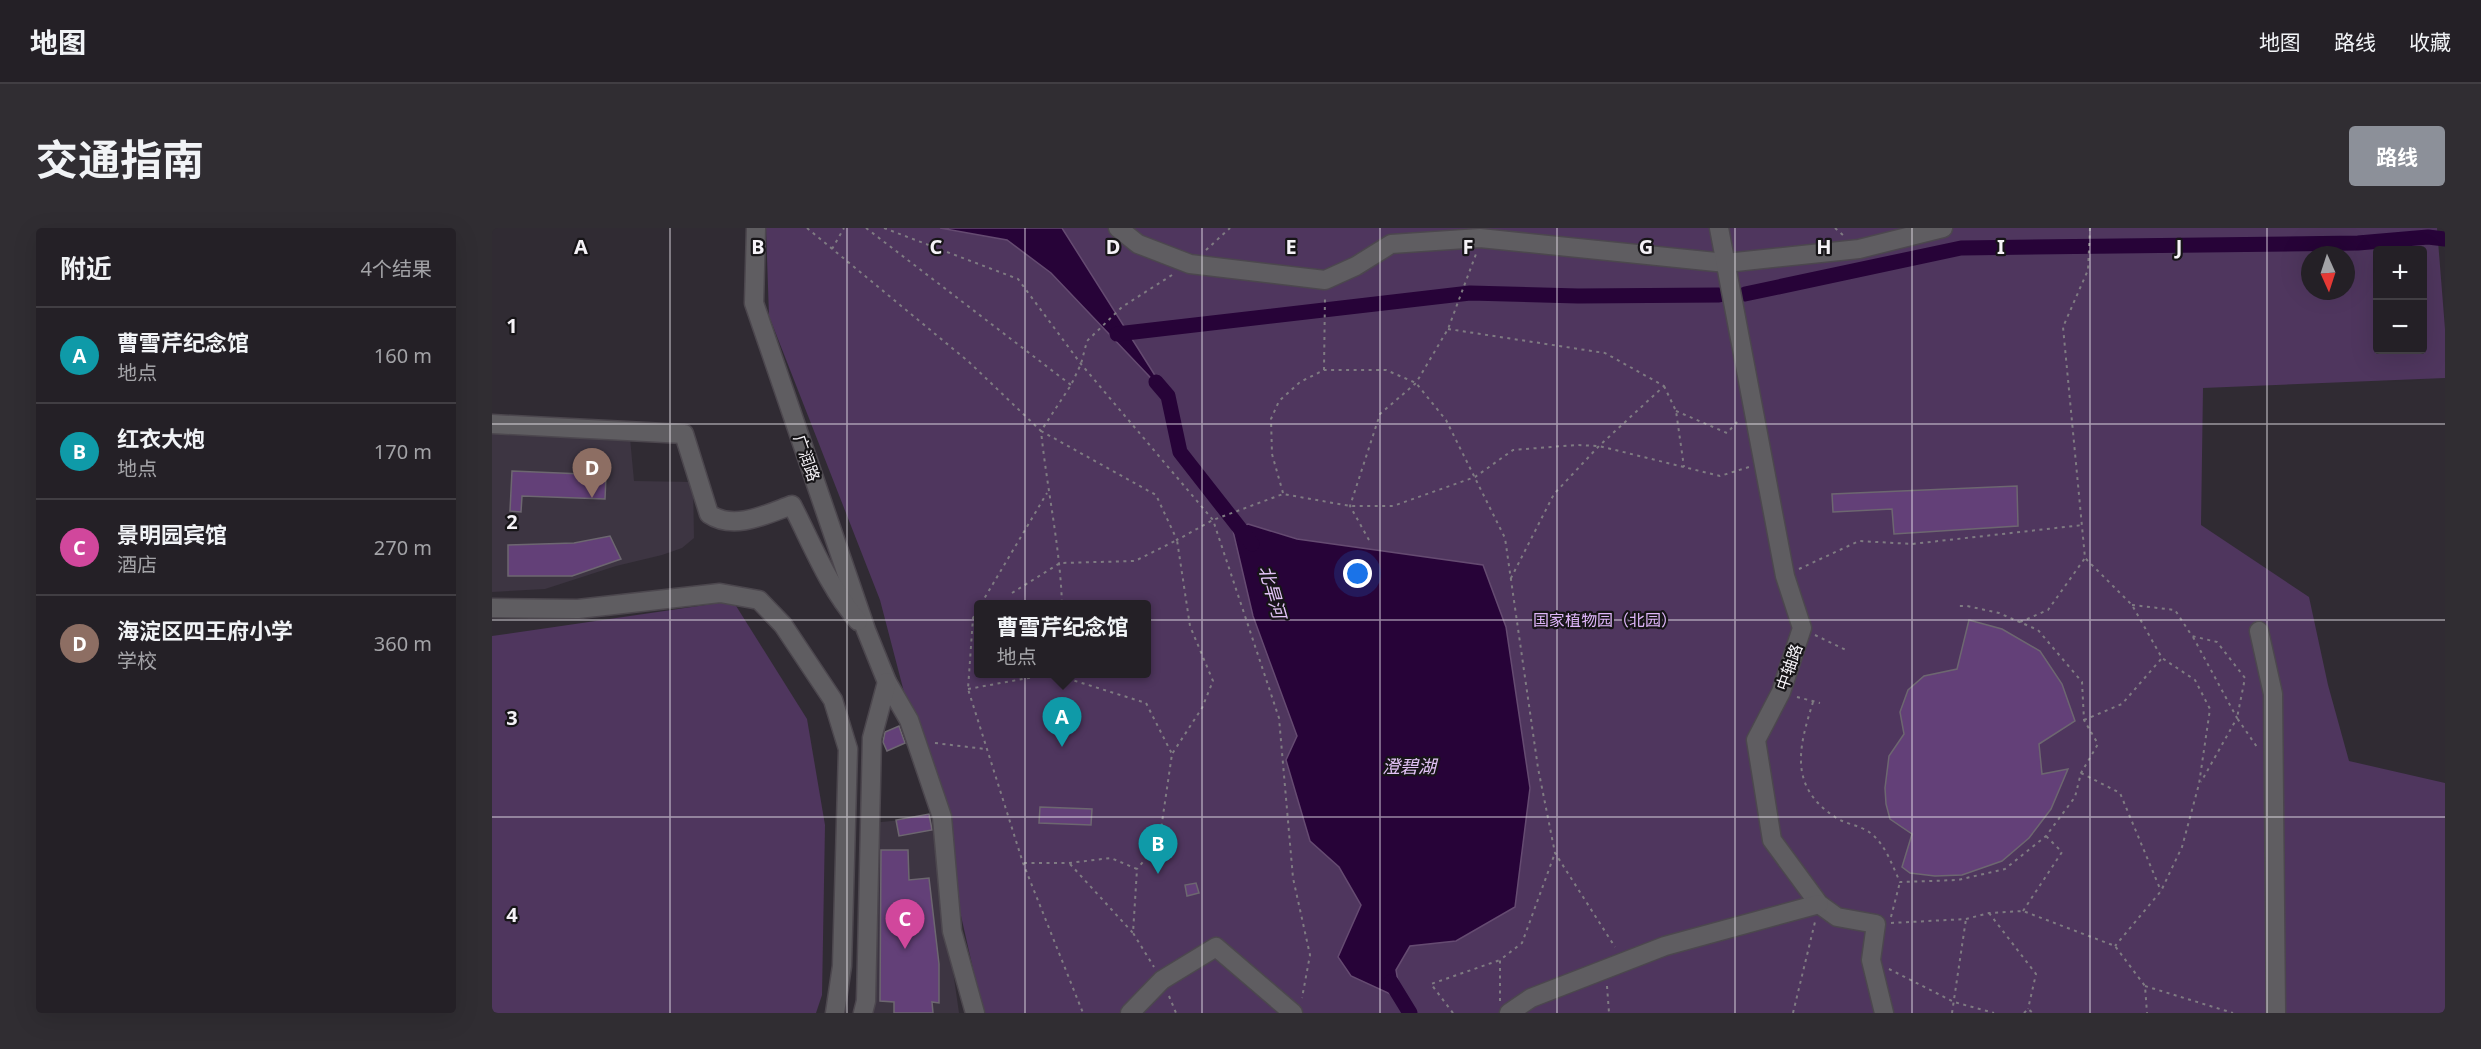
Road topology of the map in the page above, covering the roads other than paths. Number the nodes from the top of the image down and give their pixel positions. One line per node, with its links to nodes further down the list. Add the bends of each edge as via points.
1 (756, 228): 8 (street, 广润路, via 754,303)
2 (1118, 228): 5 (street, via 1138,244 1190,264 1325,280 1391,244 1480,238)
3 (1719, 228): 5 (street, 中轴路)
4 (1943, 228): 5 (street, via 1859,249)
5 (1726, 263): 13 (street, 中轴路, via 1785,575 1802,628 1781,692 1756,740 1772,840)
6 (492, 424): 8 (street, via 684,434 709,514 718,520 755,519 792,504 829,578)
7 (492, 608): 12 (street, via 578,609 720,593 759,600 783,625 833,700 848,749)
8 (866, 630): 10 (street, 广润路)
9 (2259, 631): 21 (street, via 2273,694)
10 (887, 682): 11 (street); 18 (street, 广润路, via 918,741 942,817 952,931)
11 (872, 738): 12 (street, via 861,758); 17 (street, via 867,989)
12 (846, 773): 16 (street, via 842,966)
13 (1819, 904): 15 (street, via 1665,946); 20 (street, 中轴路, via 1837,917 1883,924 1871,960)
14 (1297, 1007): 19 (street, via 1216,947 1162,980)
15 (1504, 1008)
16 (835, 1013)
17 (863, 1013)
18 (975, 1013)
19 (1130, 1013)
20 (1884, 1013)
21 (2276, 1013)

